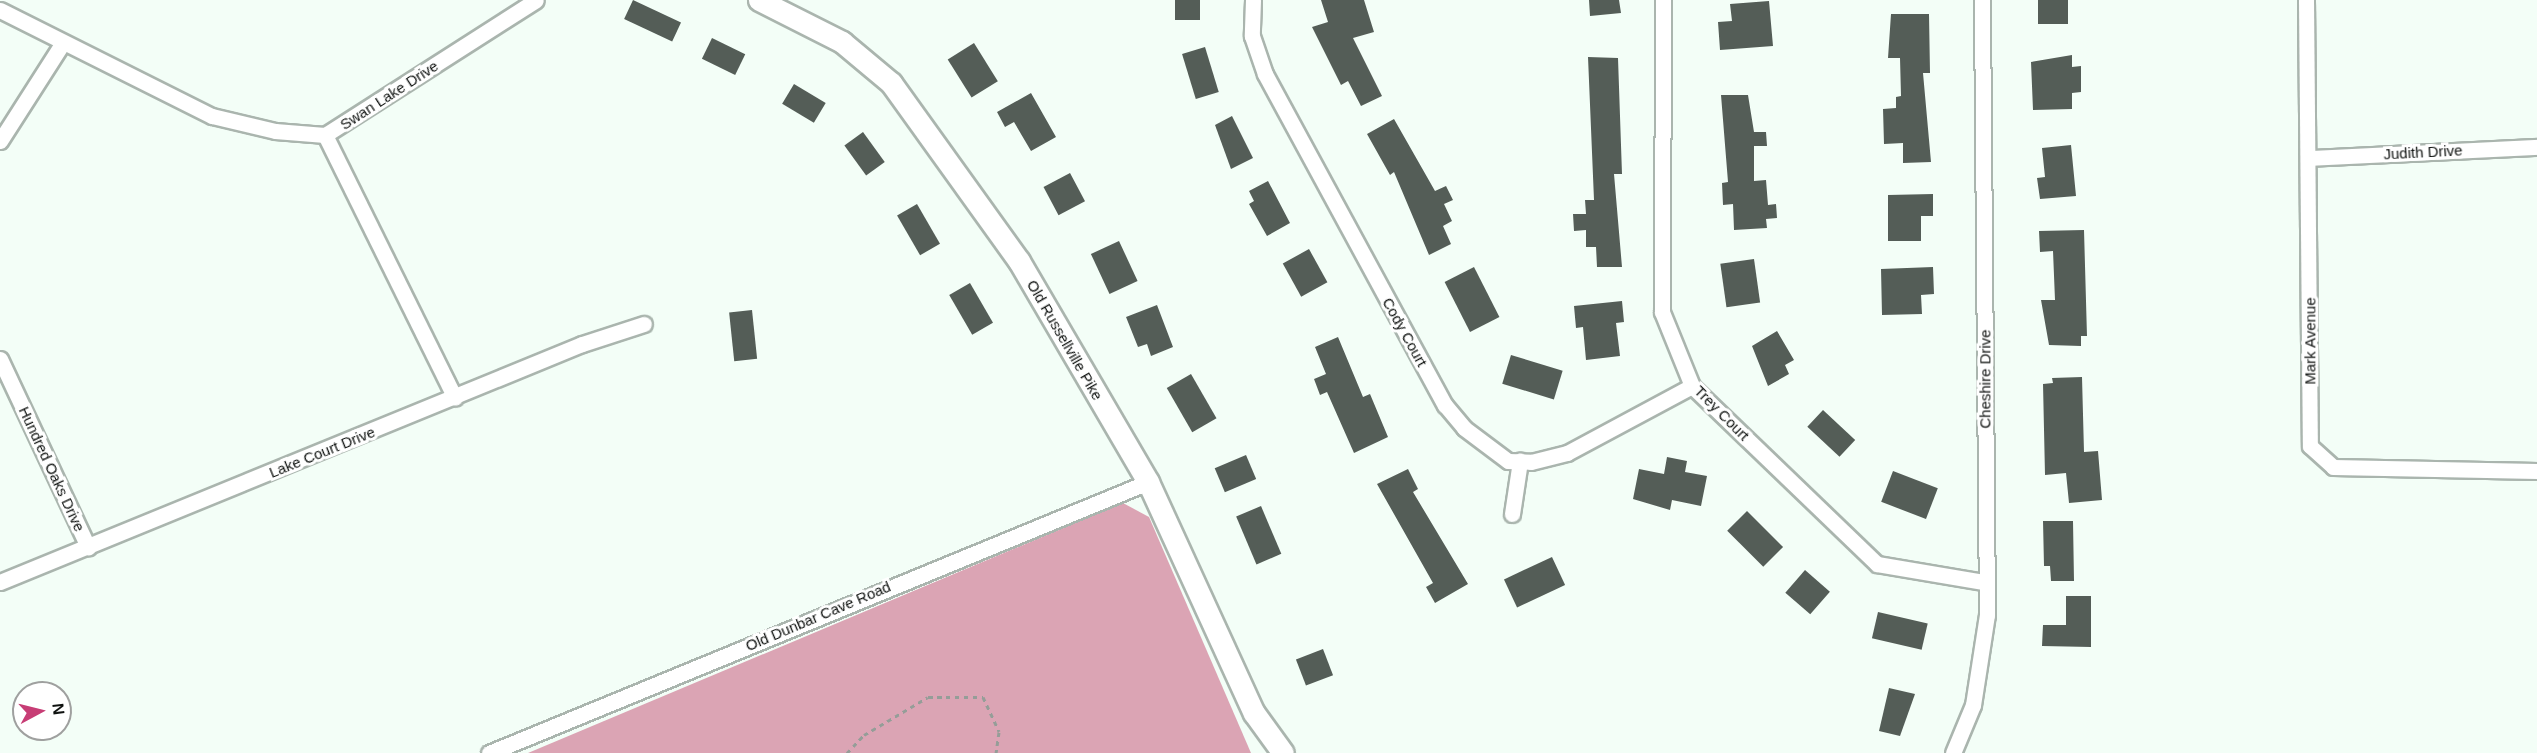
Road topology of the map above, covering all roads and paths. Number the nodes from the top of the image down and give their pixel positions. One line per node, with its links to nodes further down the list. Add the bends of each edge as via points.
1 (536, 0): 9 (street, Swan Lake Drive)
2 (759, 0): 19 (street, Old Russellville Pike, via 842,42 891,82 1019,261)
3 (1253, 0): 17 (street, Cody Court, via 1256,56 1445,405 1464,428 1508,461)
4 (1663, 0): 15 (street, Trey Court, via 1662,312)
5 (1982, 0): 23 (street, Cheshire Drive)
6 (2306, 0): 12 (street, Mark Avenue)
7 (0, 10): 8 (street, Swan Lake Drive)
8 (62, 44): 9 (street, Swan Lake Drive, via 212,116 275,131); 10 (street)
9 (325, 135): 16 (street)
10 (0, 141)
11 (2537, 147): 12 (street, Judith Drive)
12 (2308, 158): 18 (street, Mark Avenue, via 2310,446 2333,467)
13 (644, 324): 16 (street, Lake Court Drive)
14 (0, 359): 21 (street, Hundred Oaks Drive)
15 (1692, 386): 17 (street, via 1567,453); 23 (street, Trey Court, via 1876,564)
16 (455, 398): 21 (street, Lake Court Drive)
17 (1520, 461): 20 (street)
18 (2537, 471)
19 (1148, 482): 24 (street, Old Dunbar Cave Road); 27 (street, Old Russellville Pike, via 1254,713)
20 (1512, 514)
21 (88, 547): 22 (street, Lake Court Drive)
22 (0, 582)
23 (1983, 582): 28 (street, Cheshire Drive, via 1987,615 1973,705)
24 (489, 753)
25 (847, 753): 26 (path, via 864,735 928,697 983,697 999,732)
26 (996, 753)
27 (1283, 753)
28 (1953, 753)

